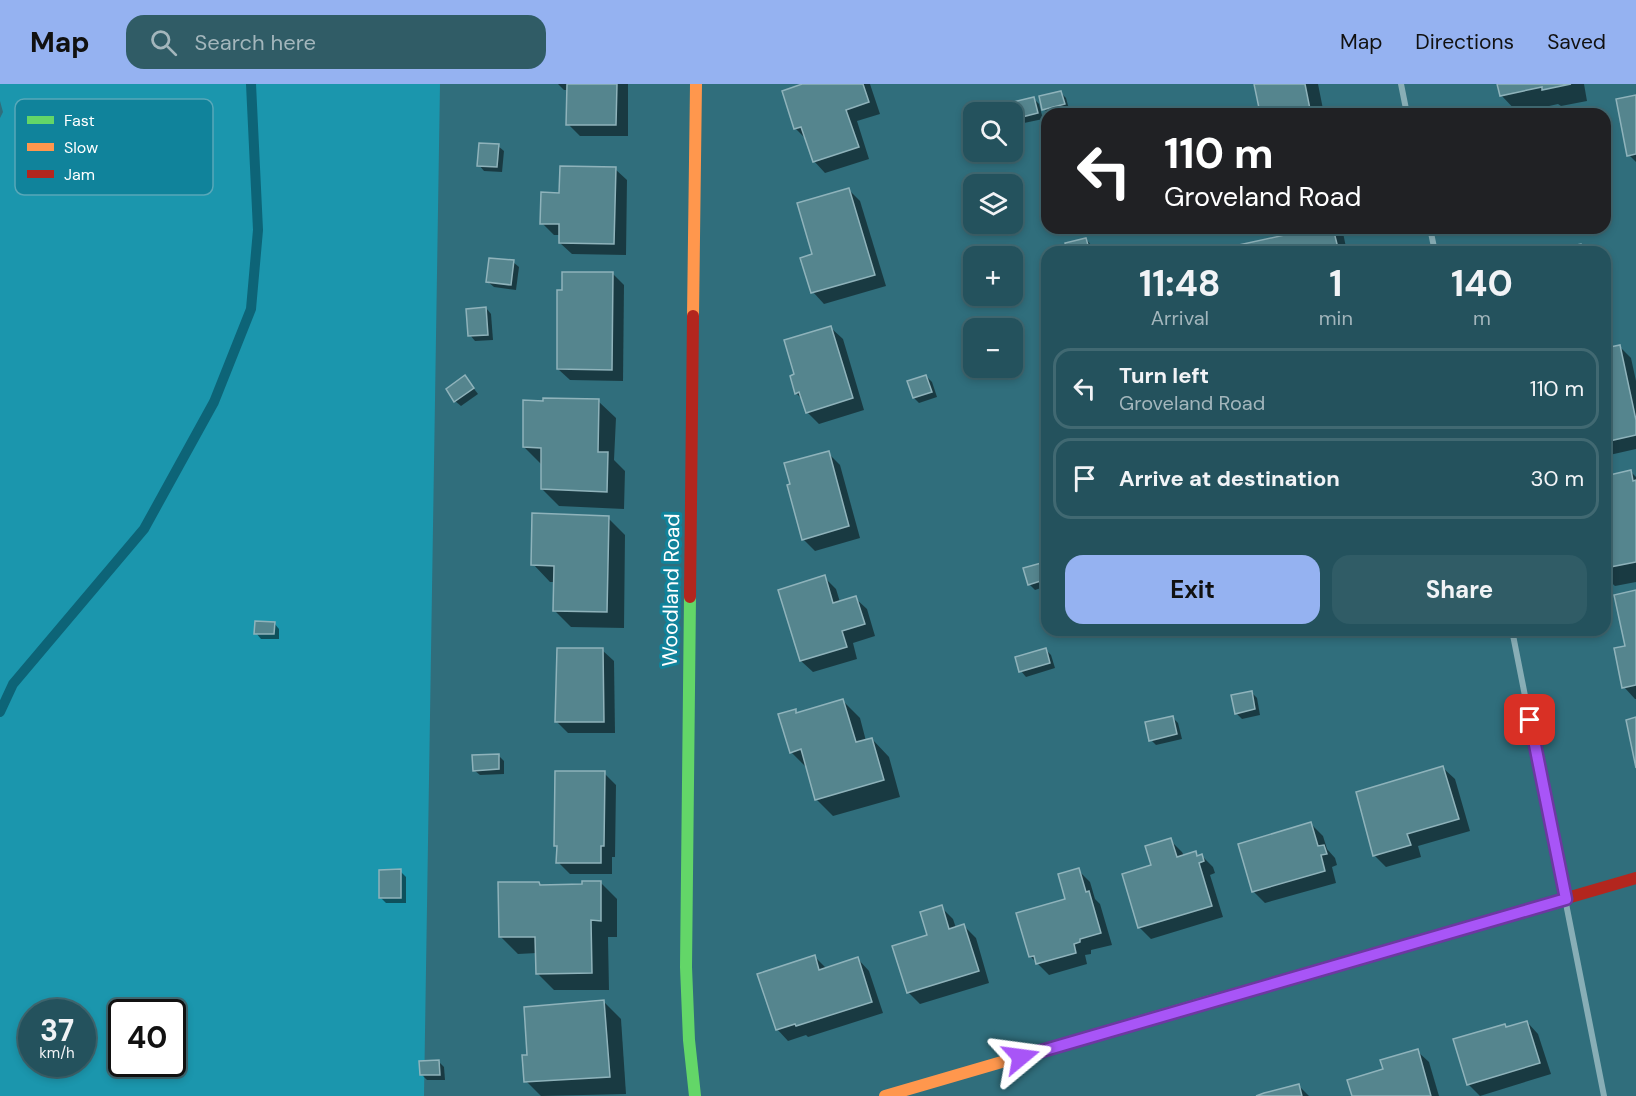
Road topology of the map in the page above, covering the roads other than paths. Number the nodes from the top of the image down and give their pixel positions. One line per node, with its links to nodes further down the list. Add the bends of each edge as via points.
1 (696, 84): 7 (street, Woodland Road, via 686,967)
2 (1401, 84): 3 (street)
3 (1406, 108)
4 (1513, 636): 6 (street)
5 (1636, 878): 6 (street)
6 (1566, 899): 8 (street); 9 (street)
7 (695, 1096)
8 (885, 1096)
9 (1604, 1096)

